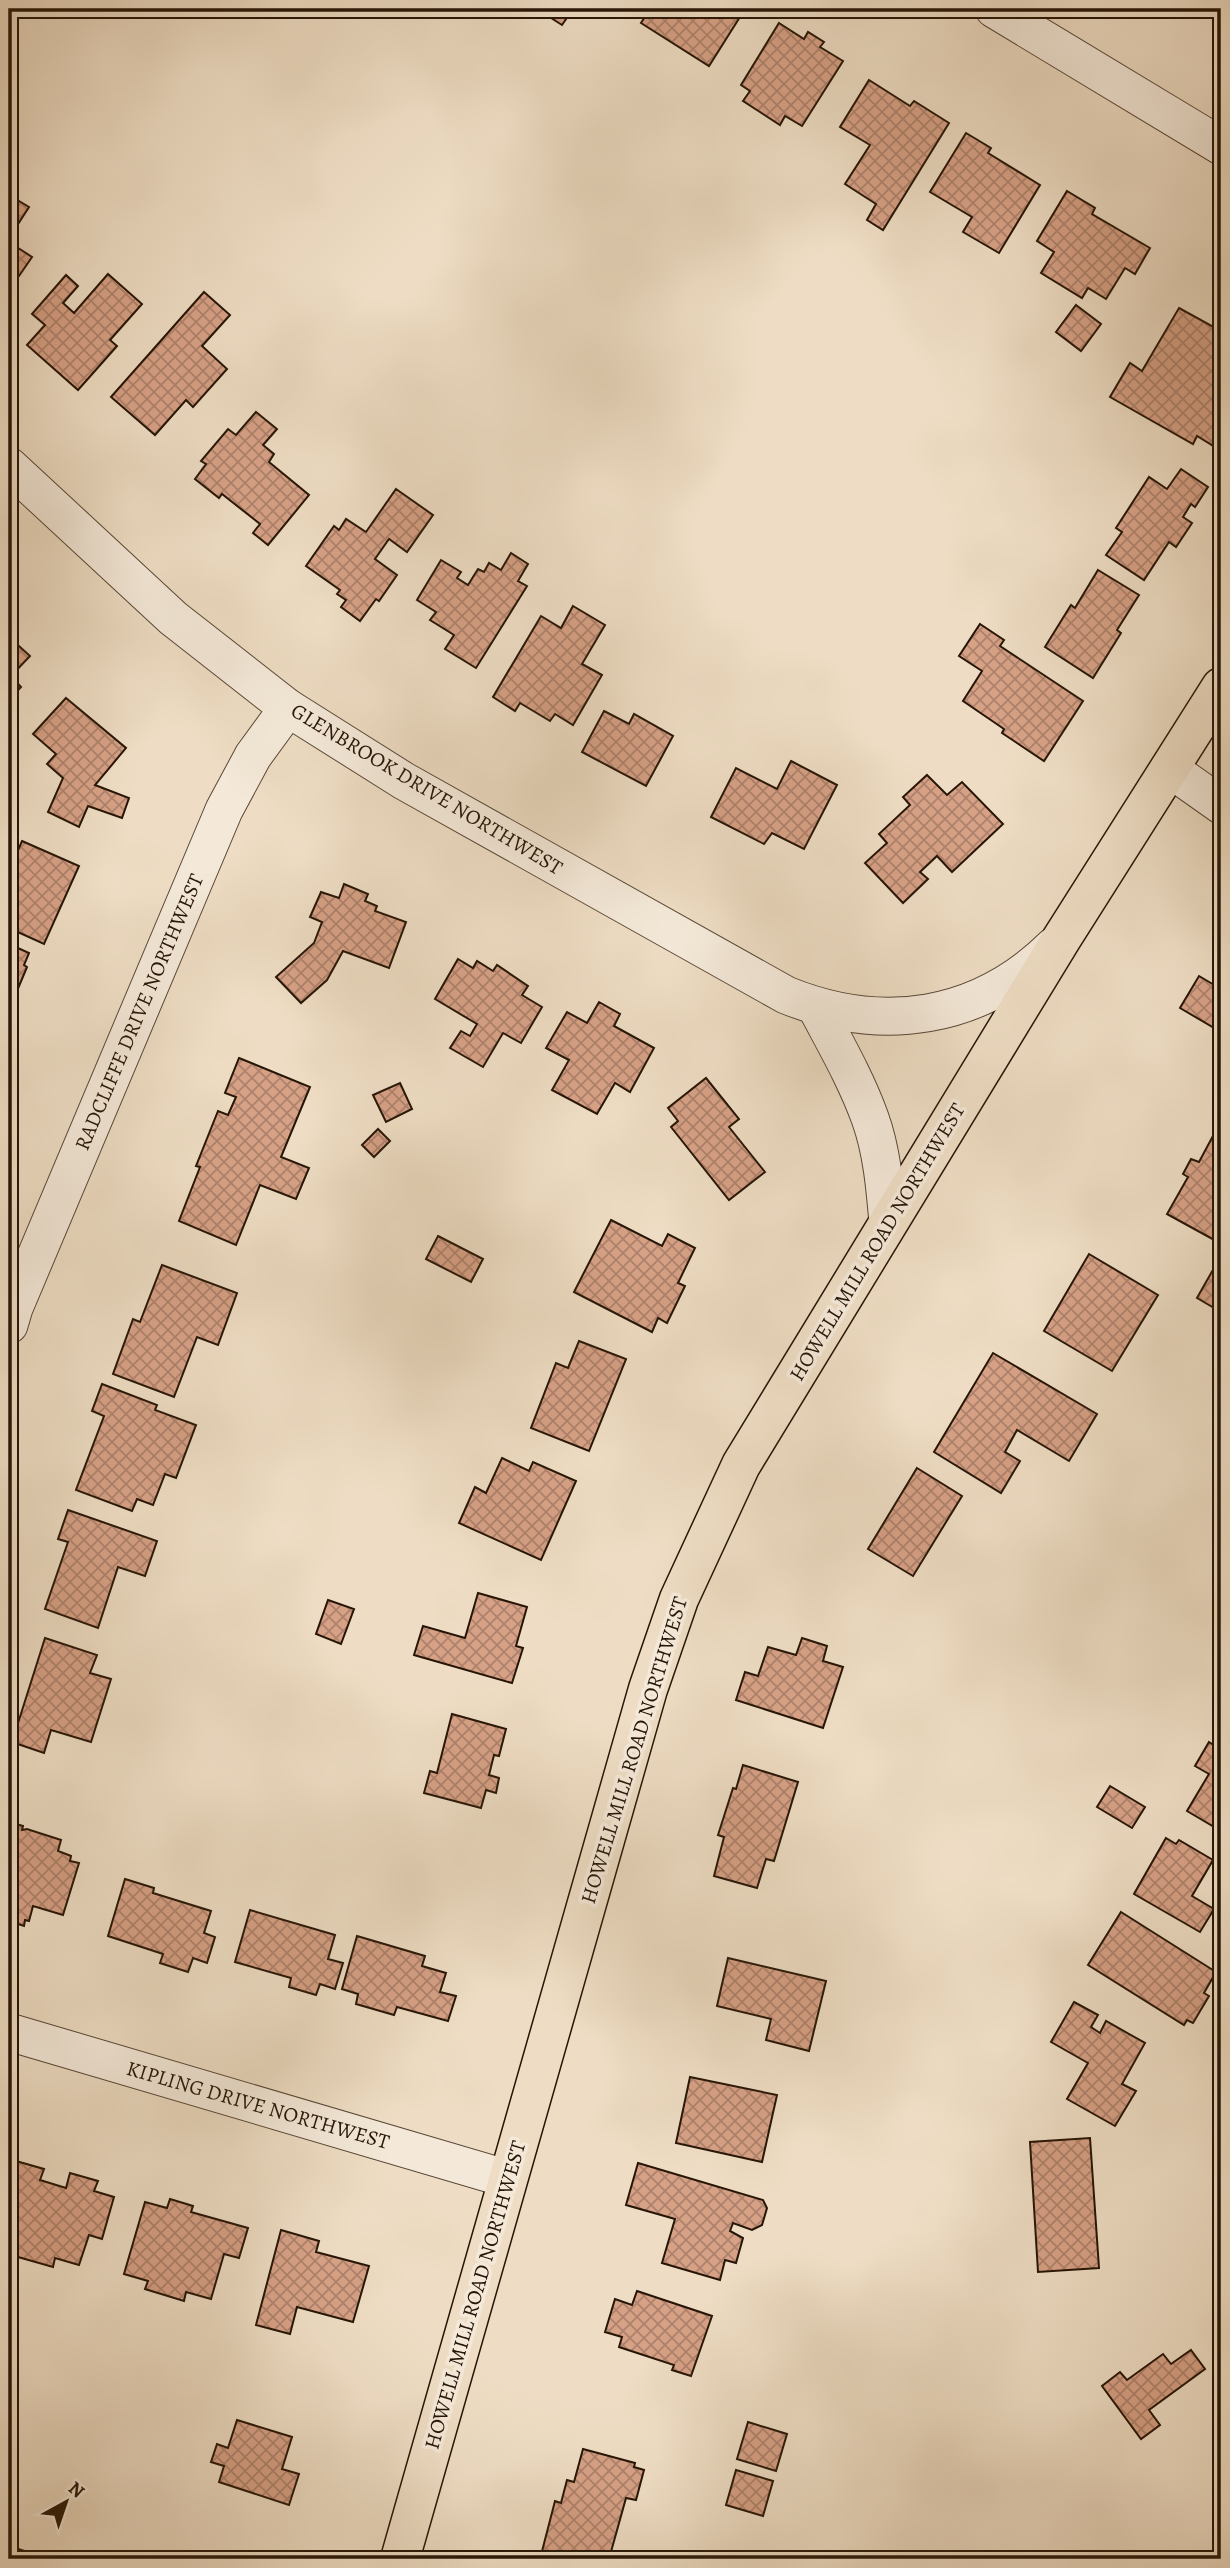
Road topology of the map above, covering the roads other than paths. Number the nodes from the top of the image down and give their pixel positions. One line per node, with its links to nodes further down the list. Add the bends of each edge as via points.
1 (993, 9): 2 (street)
2 (1221, 146)
3 (9, 466): 5 (street, GLENBROOK DRIVE NORTHWEST, via 173,618)
4 (1221, 687): 6 (main road, HOWELL MILL ROAD NORTHWEST)
5 (288, 708): 9 (street, GLENBROOK DRIVE NORTHWEST, via 404,781 786,995); 11 (street, RADCLIFFE DRIVE NORTHWEST, via 253,757 224,810)
6 (1170, 769): 7 (street); 8 (main road, HOWELL MILL ROAD NORTHWEST)
7 (1221, 805)
8 (1062, 938): 9 (street, GLENBROOK DRIVE NORTHWEST, via 998,990 943,1012 879,1018); 10 (main road, HOWELL MILL ROAD NORTHWEST)
9 (816, 1007): 10 (street, via 870,1118 883,1172)
10 (888, 1223): 13 (main road, HOWELL MILL ROAD NORTHWEST, via 741,1465 679,1599 648,1689)
11 (10, 1313)
12 (9, 2032): 13 (street, KIPLING DRIVE NORTHWEST)
13 (508, 2179): 14 (main road, HOWELL MILL ROAD NORTHWEST)
14 (400, 2559)

